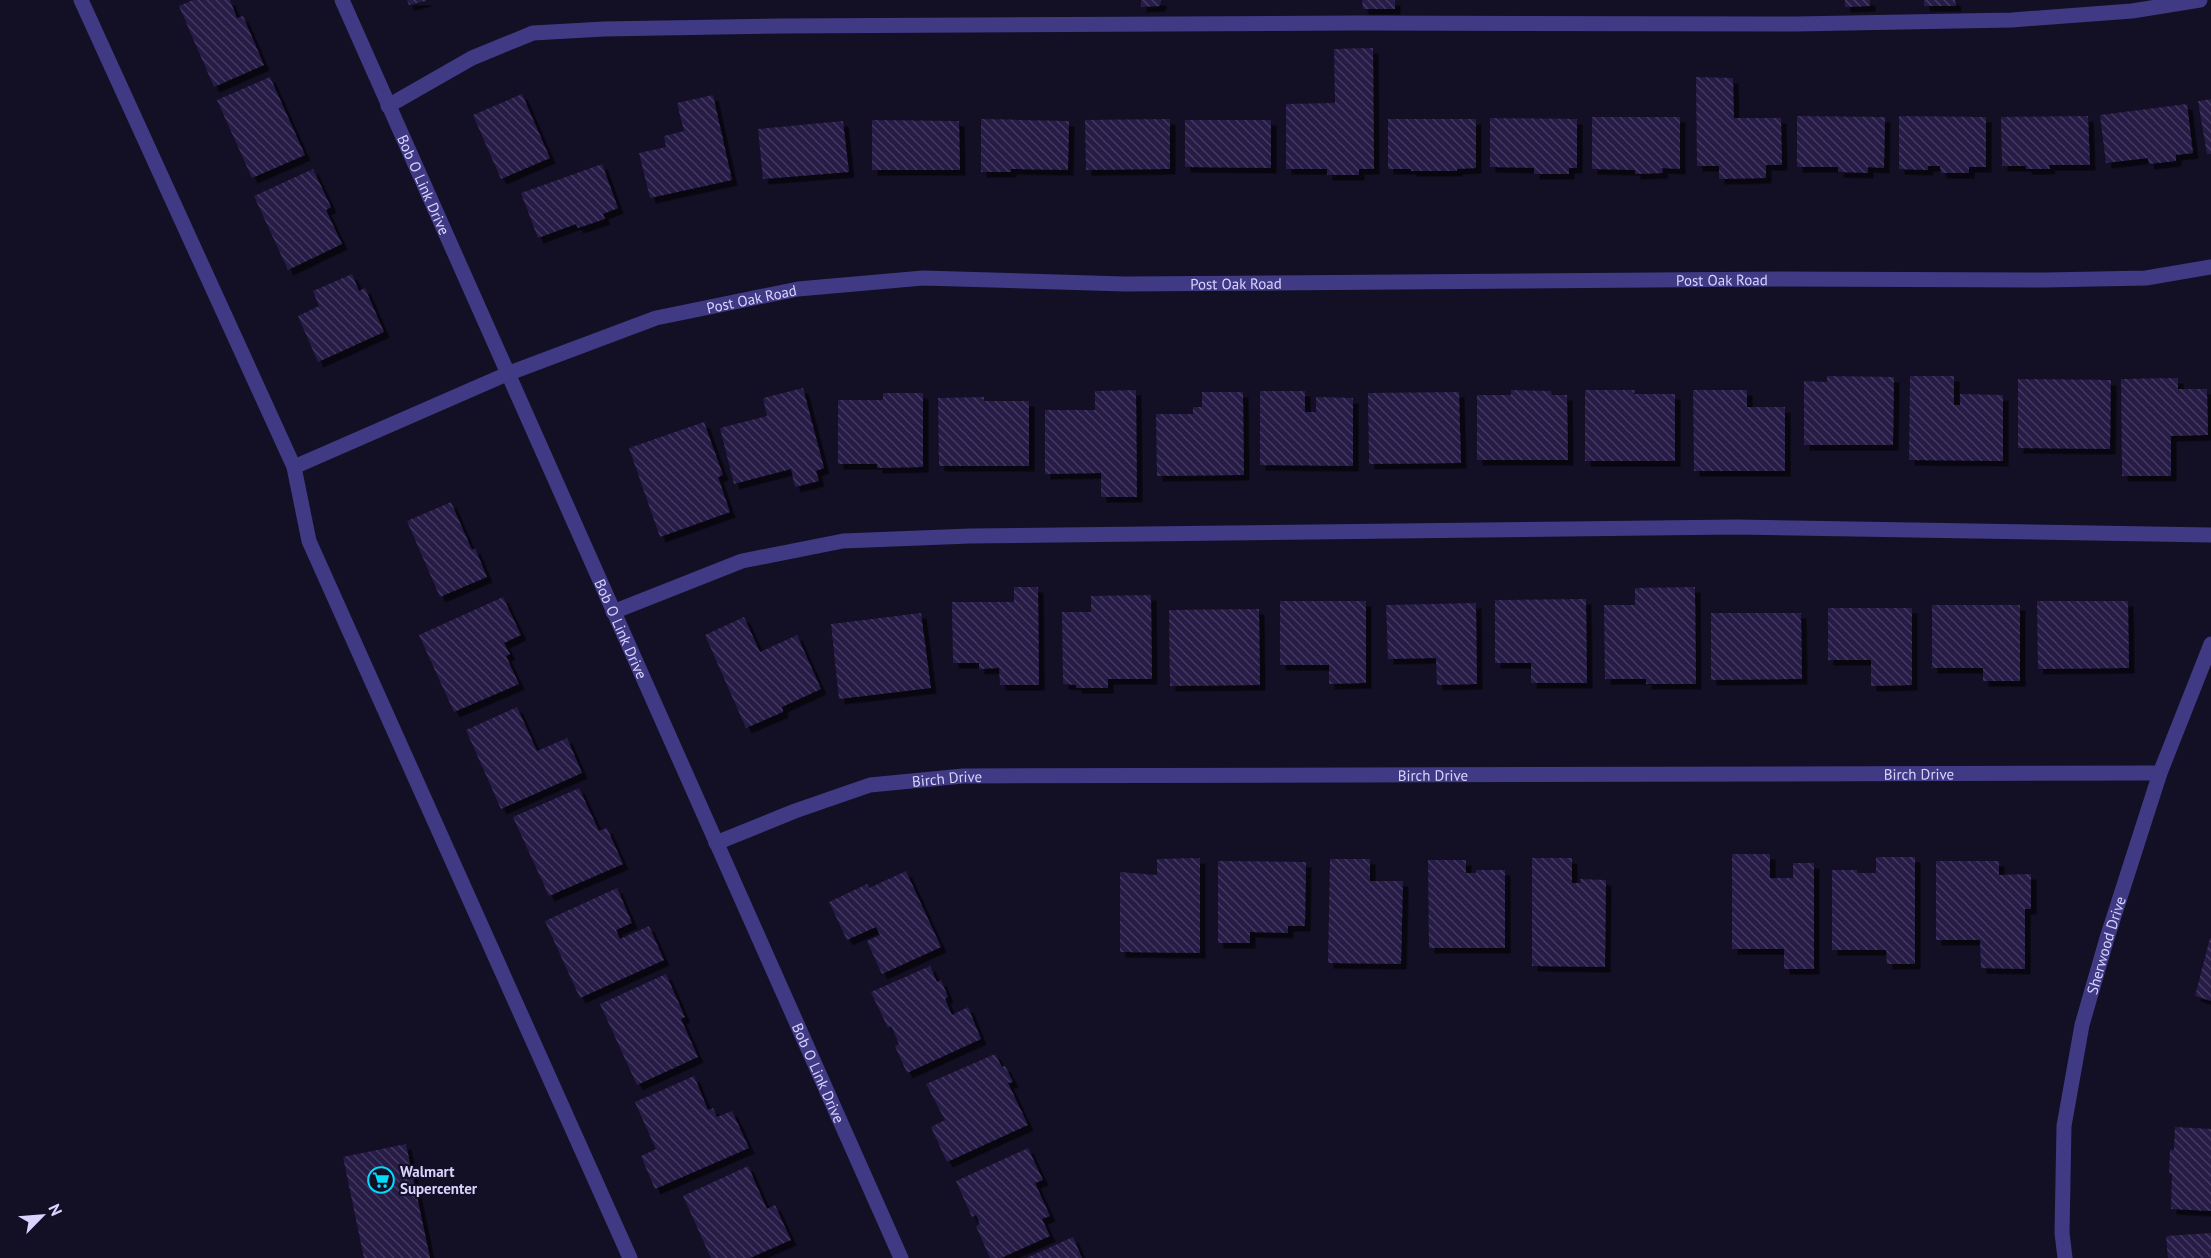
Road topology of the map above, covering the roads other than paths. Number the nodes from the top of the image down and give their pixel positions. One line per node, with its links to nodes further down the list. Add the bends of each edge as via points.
1 (81, 0): 7 (street)
2 (342, 0): 4 (street, Bob O Link Drive)
3 (2200, 0): 4 (street, via 2012,20 793,26 533,33 472,58)
4 (388, 106): 6 (street, Bob O Link Drive)
5 (2211, 267): 6 (street, Post Oak Road, via 2146,278 2046,280 1125,284 923,278 798,289 656,318)
6 (507, 374): 7 (street, Post Oak Road); 9 (street, Bob O Link Drive)
7 (294, 467): 13 (street, via 309,541)
8 (2211, 535): 9 (street, via 1737,527 970,536 843,541 742,561)
9 (613, 612): 12 (street, Bob O Link Drive)
10 (2211, 644): 11 (street, Sherwood Drive)
11 (2160, 773): 12 (street, Birch Drive, via 963,776 870,785); 15 (street, Sherwood Drive, via 2082,1025 2064,1126)
12 (716, 843): 14 (street, Bob O Link Drive)
13 (630, 1258)
14 (901, 1258)
15 (2065, 1258)

